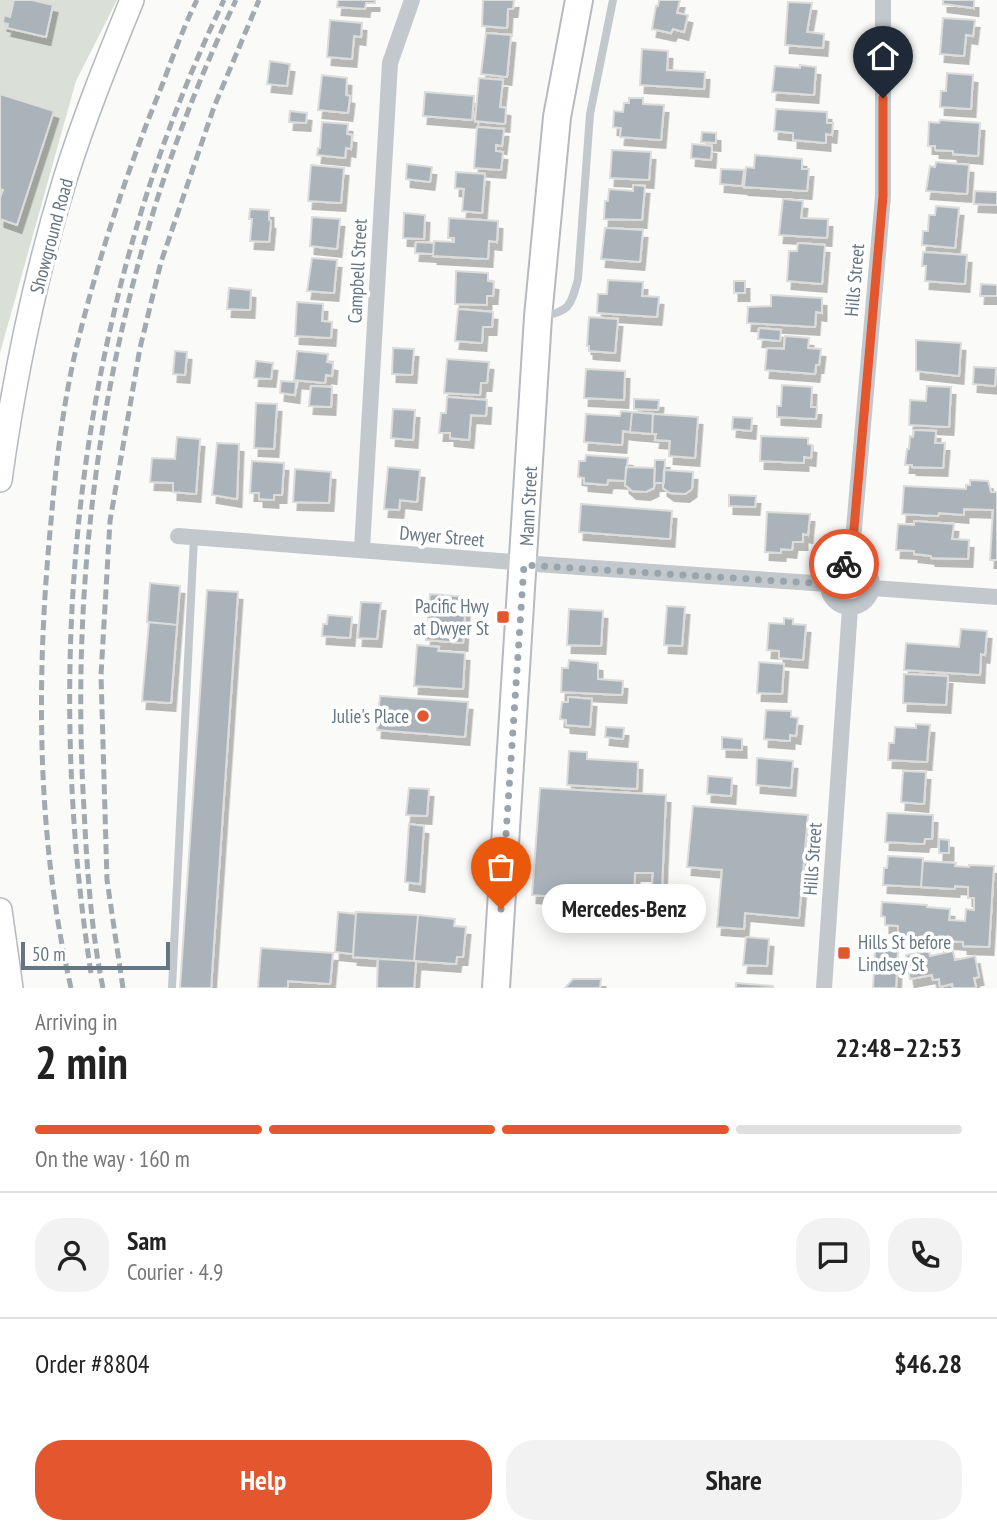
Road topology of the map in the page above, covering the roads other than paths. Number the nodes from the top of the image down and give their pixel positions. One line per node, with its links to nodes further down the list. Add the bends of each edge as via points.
1 (132, 0): 7 (street, Showground Road, via 96,89 46,249 19,364)
2 (412, 0): 9 (street, Campbell Street, via 390,63)
3 (579, 0): 6 (main road, Mann Street, via 557,117)
4 (613, 0): 6 (lane, via 590,114 578,279 573,299 562,312)
5 (883, 0): 10 (street, Hills Street, via 883,196)
6 (538, 317): 11 (main road, Mann Street)
7 (0, 480)
8 (186, 537): 9 (street, Dwyer Street); 18 (lane)
9 (362, 549): 11 (street, Dwyer Street)
10 (851, 563): 12 (street, via 832,571); 13 (street, via 865,568)
11 (524, 565): 12 (street, Dwyer Street); 19 (main road, Mann Street)
12 (828, 584): 15 (street, via 831,598)
13 (873, 588): 14 (street); 15 (street, via 862,604)
14 (997, 597)
15 (850, 608): 20 (street, Hills Street)
16 (0, 909): 17 (street)
17 (11, 988)
18 (172, 988)
19 (496, 988)
20 (824, 988)

